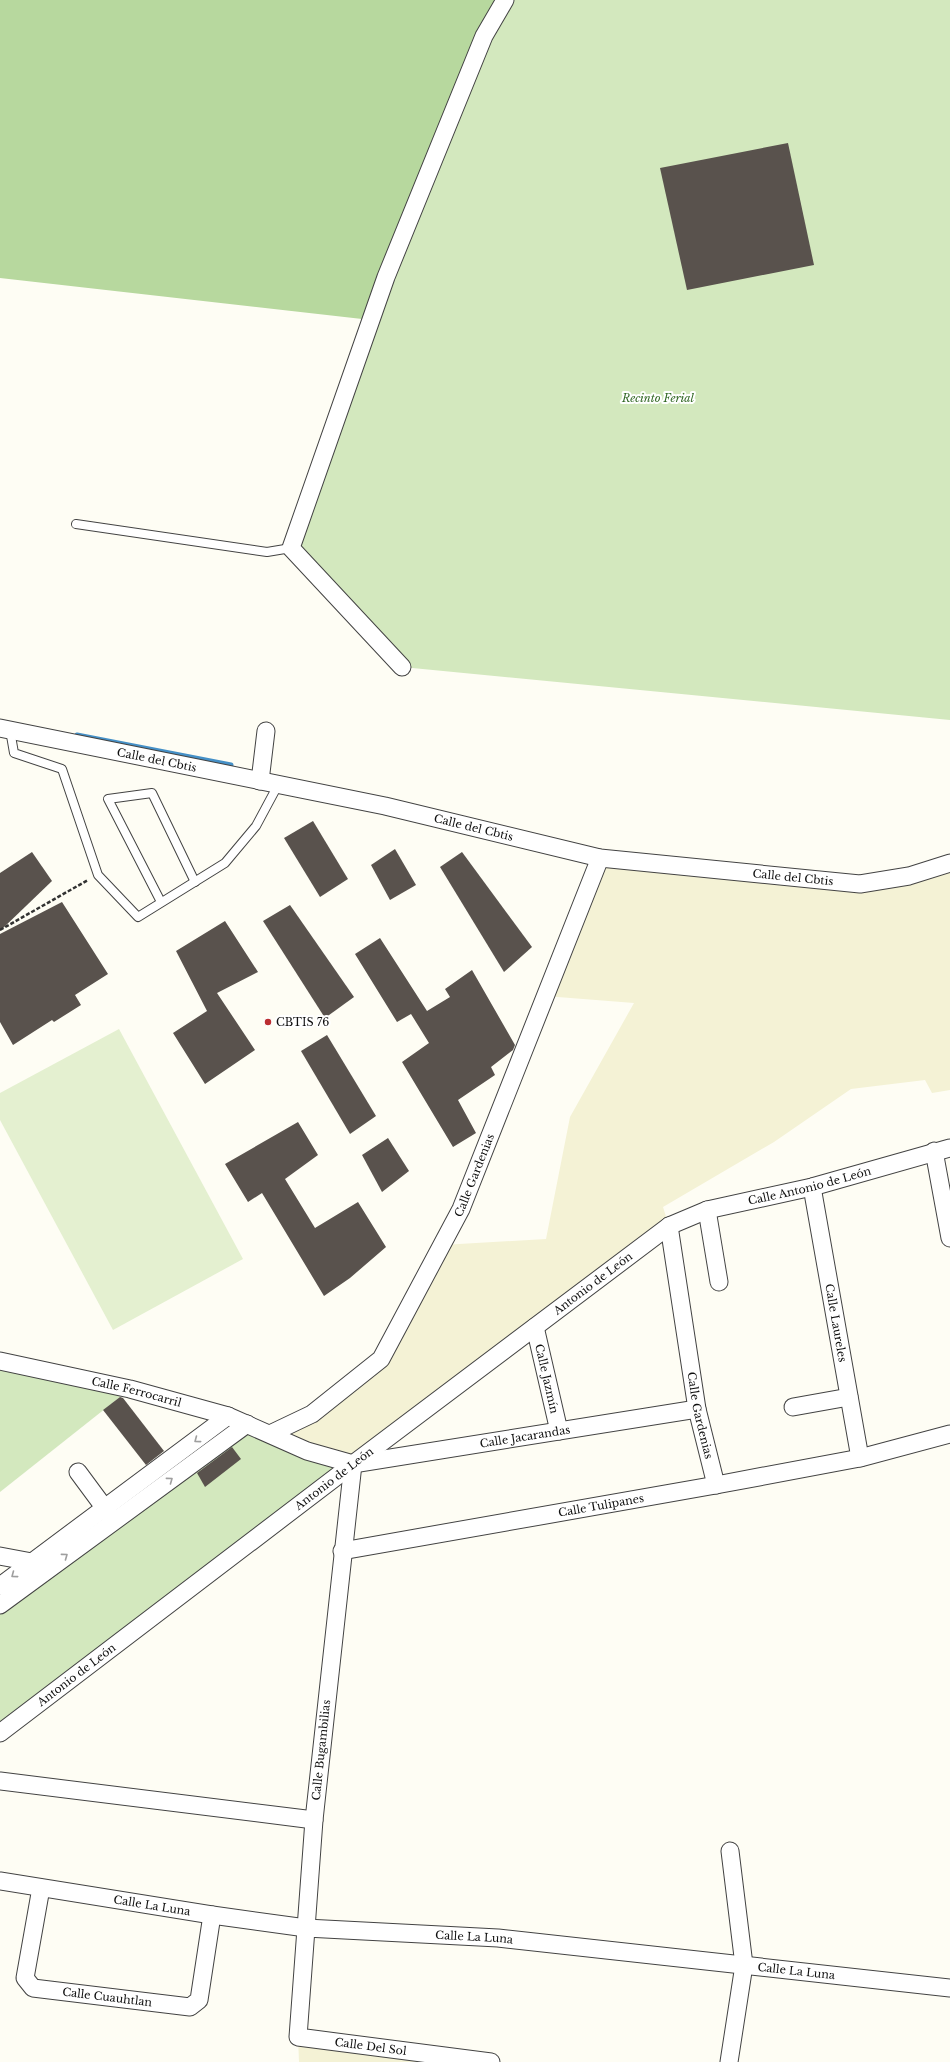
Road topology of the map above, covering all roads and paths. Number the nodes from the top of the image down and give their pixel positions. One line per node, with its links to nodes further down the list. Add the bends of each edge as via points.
1 (505, 0): 3 (street, via 484,36 386,277)
2 (76, 524): 3 (lane, via 267,552)
3 (290, 548): 4 (street)
4 (402, 667)
5 (5, 729): 7 (street, Calle del Cbtis); 11 (lane, via 14,753 62,770)
6 (266, 731): 7 (street)
7 (260, 781): 8 (street, Calle del Cbtis)
8 (278, 785): 9 (street, Calle del Cbtis, via 385,806); 12 (lane, via 256,826 225,863)
9 (600, 858): 10 (street, Calle del Cbtis, via 860,884 909,876); 29 (street, Calle Gardenias, via 461,1209 381,1359 312,1414)
10 (950, 863)
11 (98, 875): 13 (lane, via 138,917); 14 (path)
12 (194, 882): 13 (lane); 13 (lane, via 152,793 108,799)
13 (161, 902)
14 (0, 930)
15 (942, 1149): 16 (street, Calle Antonio de León); 19 (street)
16 (812, 1187): 17 (street, Calle Antonio de León); 23 (street, Calle Laureles)
17 (707, 1210): 18 (street, Calle Antonio de León); 20 (street)
18 (669, 1226): 21 (street, Antonio de León); 25 (street, Calle Gardenias)
19 (950, 1238)
20 (719, 1282)
21 (536, 1327): 28 (street, Calle Jazmín); 32 (street, Antonio de León)
22 (0, 1361): 26 (street, Calle Ferrocarril, via 130,1389)
23 (849, 1397): 24 (street); 31 (street, Calle Laureles)
24 (793, 1407)
25 (697, 1409): 28 (street, Calle Jacarandas); 34 (street, Calle Gardenias)
26 (228, 1416): 27 (street, Calle Ferrocarril); 35 (street, one-way to 35)
27 (247, 1424): 29 (street, Calle Ferrocarril); 35 (street, one-way to 27)
28 (559, 1431): 32 (street, Calle Jacarandas)
29 (270, 1434): 32 (street, Calle Ferrocarril, via 307,1451)
30 (950, 1434): 31 (street, Calle Tulipanes)
31 (860, 1458): 34 (street, Calle Tulipanes)
32 (353, 1464): 36 (street, Calle Bugambilias); 41 (street, Antonio de León)
33 (78, 1472): 35 (street)
34 (716, 1485): 36 (street, Calle Tulipanes)
35 (109, 1515): 38 (street)
36 (342, 1551): 43 (street, Calle Bugambilias)
37 (0, 1556): 38 (street)
38 (38, 1566): 39 (street, one-way to 39); 40 (street)
39 (0, 1586)
40 (0, 1605)
41 (0, 1733)
42 (0, 1782): 43 (street)
43 (314, 1820): 48 (street, Calle Bugambilias)
44 (730, 1852): 49 (street)
45 (0, 1881): 46 (street, Calle La Luna)
46 (41, 1888): 47 (street, Calle La Luna); 47 (street, Calle Cuauhtlan, via 25,1978 32,1988 190,2007 199,2000)
47 (212, 1915): 48 (street, Calle La Luna)
48 (306, 1928): 49 (street, Calle La Luna, via 498,1938); 51 (street, Calle Bugambilias)
49 (744, 1965): 50 (street, Calle La Luna); 53 (street)
50 (950, 1988)
51 (298, 2037): 52 (street, Calle Del Sol)
52 (491, 2062)
53 (729, 2062)

